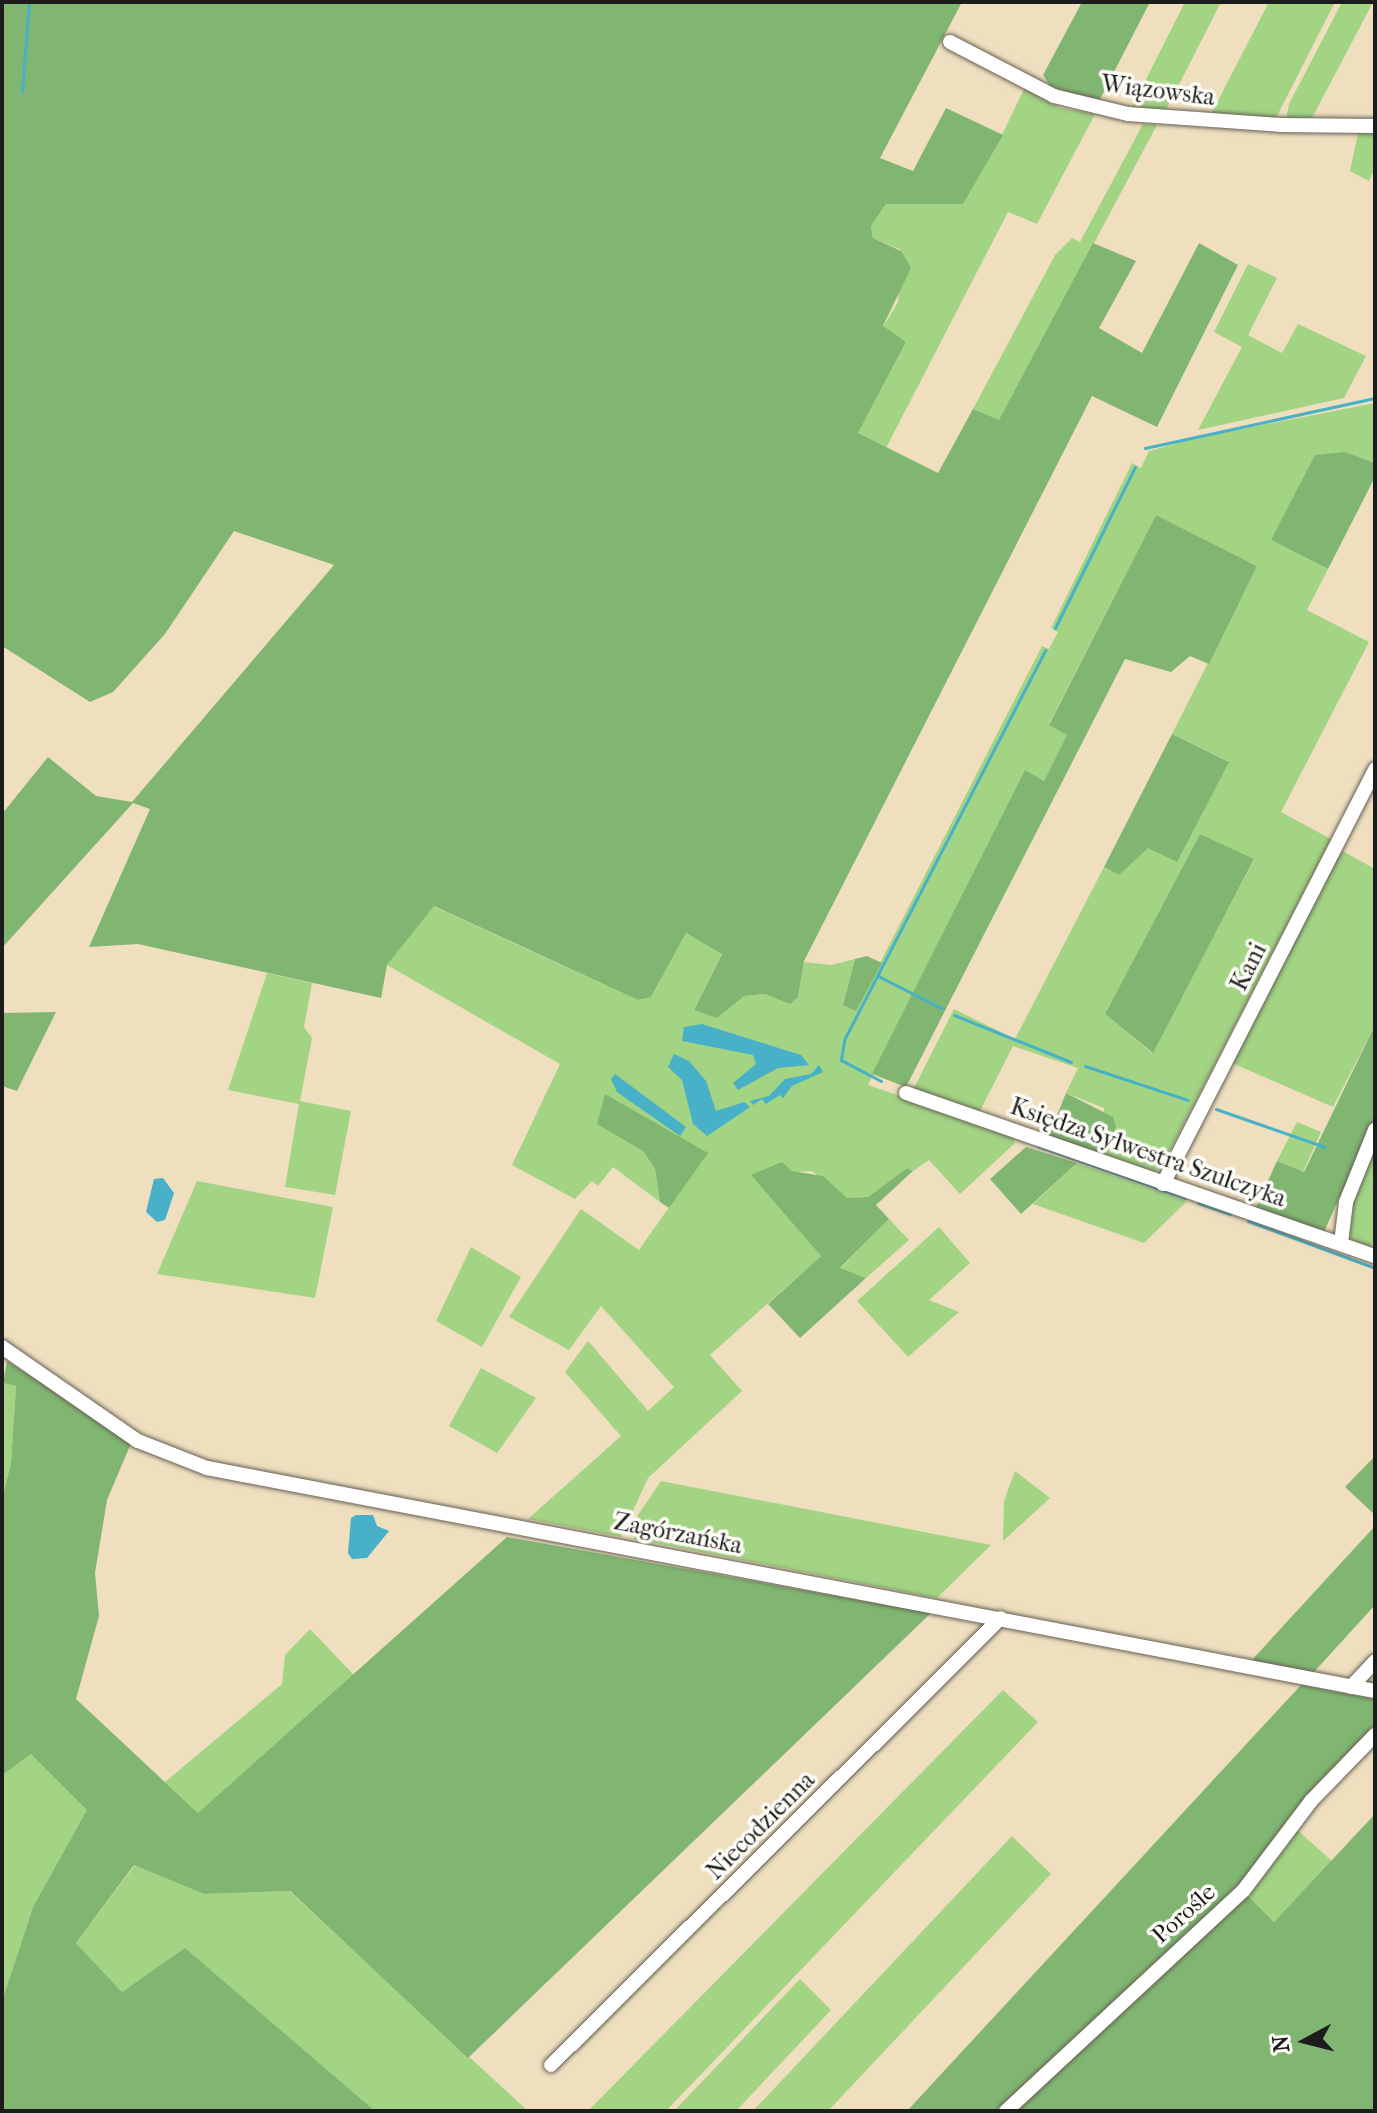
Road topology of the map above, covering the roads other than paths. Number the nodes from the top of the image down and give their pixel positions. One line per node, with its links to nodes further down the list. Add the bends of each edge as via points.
1 (950, 42): 2 (street, Wiązowska, via 1054,96 1128,114)
2 (1375, 126)
3 (1375, 769): 6 (street, Kani)
4 (906, 1093): 6 (street, Księdza Sylwestra Szulczyka)
5 (1375, 1130): 7 (street, via 1346,1202)
6 (1163, 1184): 7 (street, Księdza Sylwestra Szulczyka)
7 (1341, 1243): 8 (street, Księdza Sylwestra Szulczyka)
8 (1375, 1256)
9 (2, 1347): 10 (street, Zagórzańska, via 138,1441 207,1468)
10 (1001, 1618): 12 (street, Zagórzańska); 15 (street, Niecodzienna)
11 (1375, 1661): 12 (street)
12 (1351, 1687): 13 (street, Zagórzańska)
13 (1375, 1691)
14 (1375, 1735): 16 (street, Porośle, via 1311,1801 1243,1891)
15 (551, 2065)
16 (1006, 2111)

